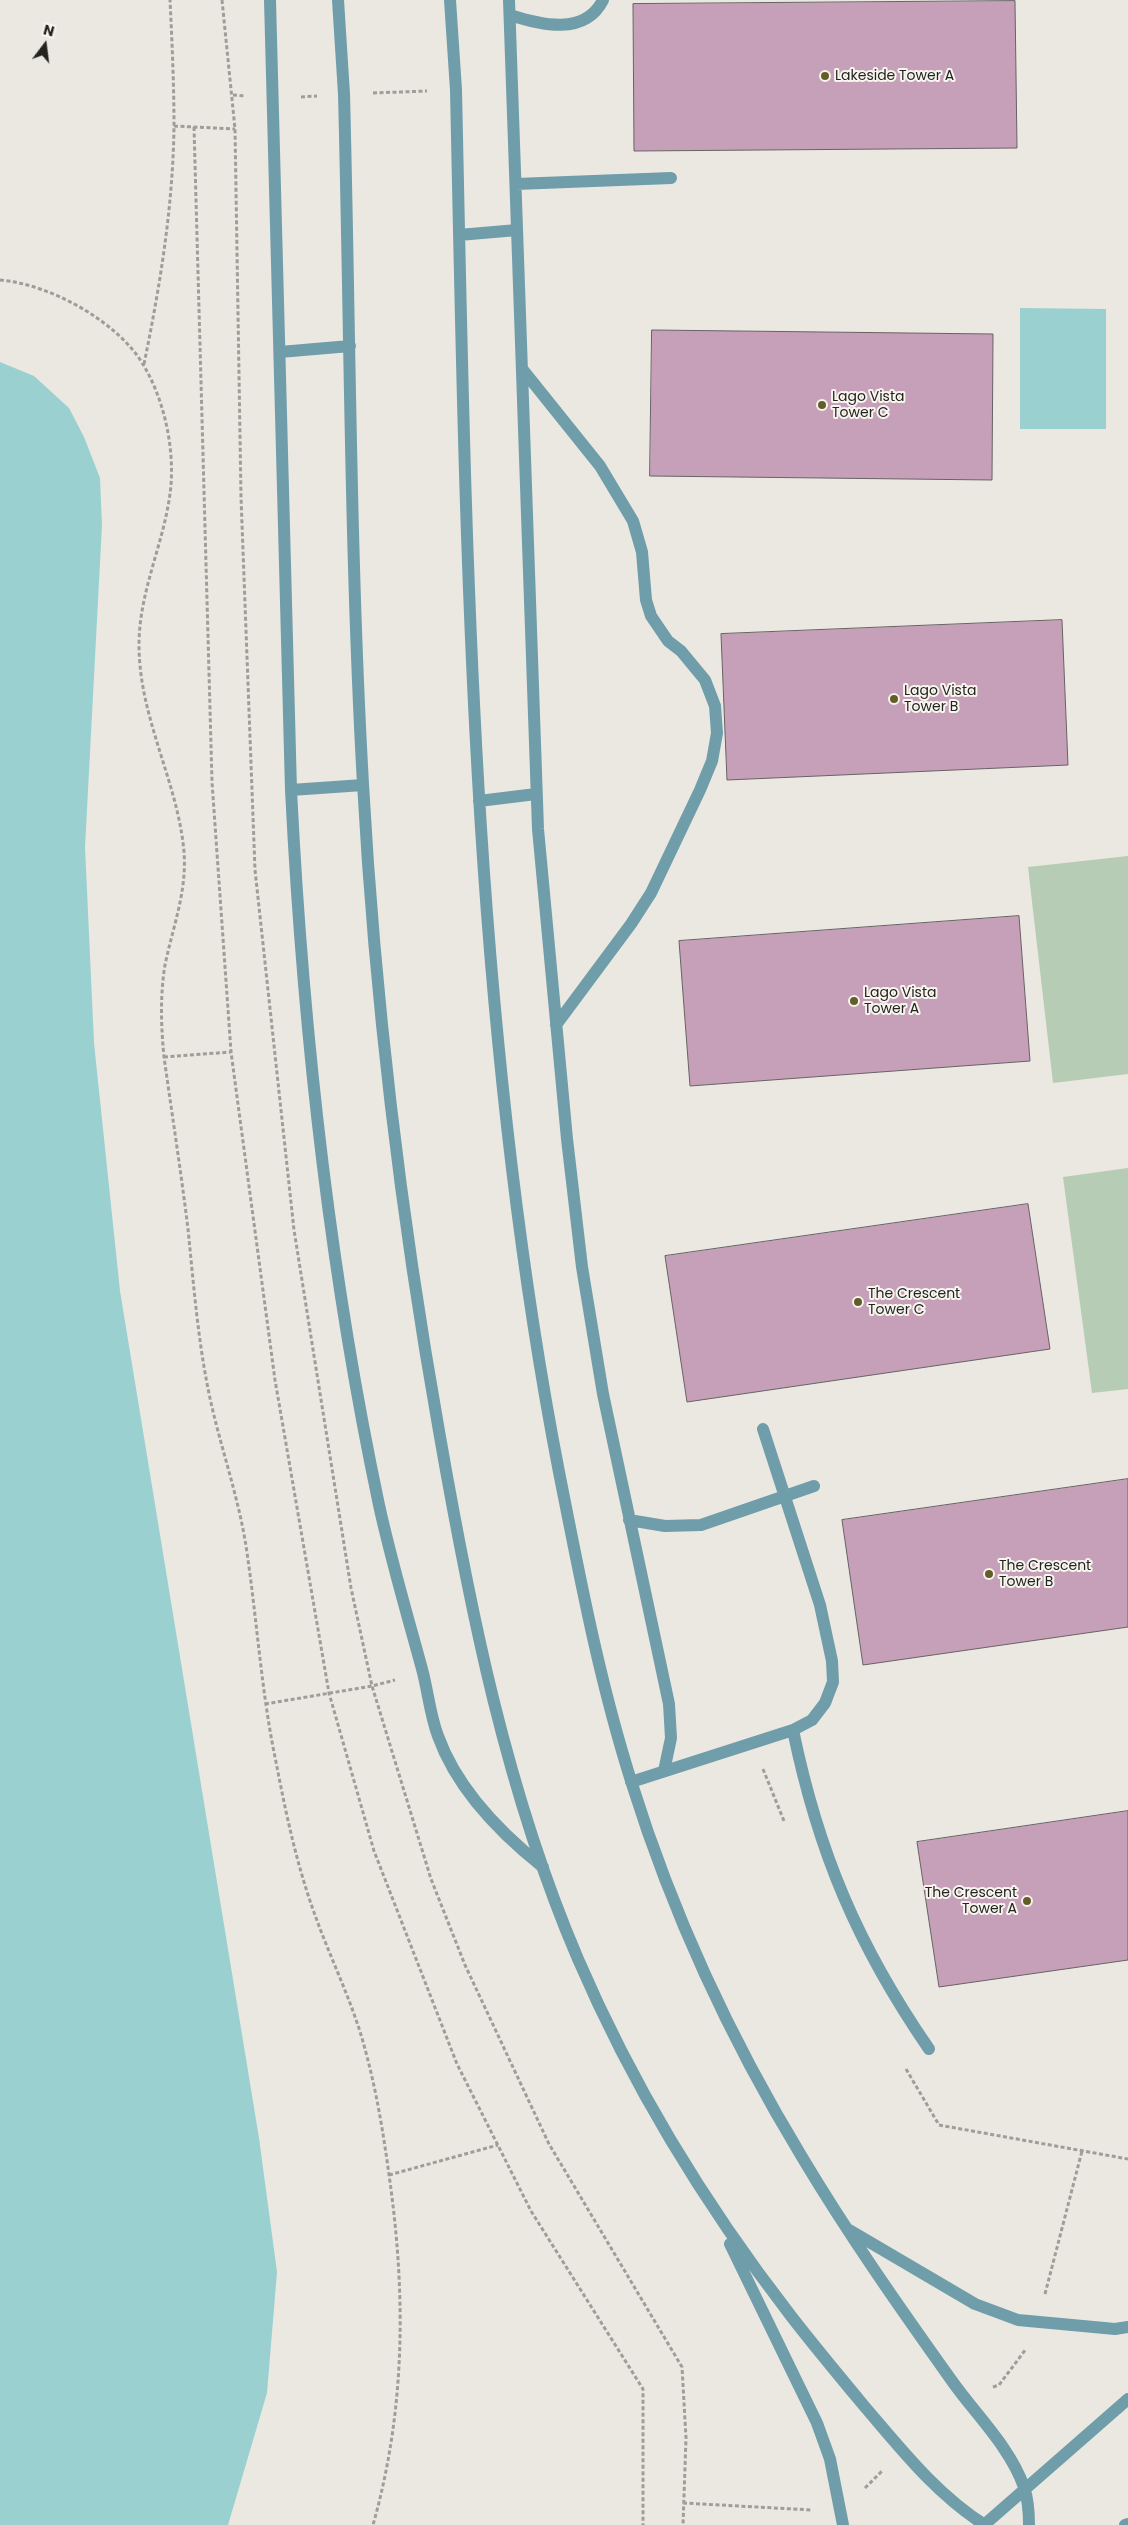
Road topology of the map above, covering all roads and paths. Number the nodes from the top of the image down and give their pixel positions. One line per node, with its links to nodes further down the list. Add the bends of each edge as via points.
1 (170, 0): 8 (path)
2 (270, 0): 16 (street)
3 (338, 0): 15 (street, via 344,94)
4 (450, 0): 13 (street)
5 (510, 0): 7 (street)
6 (603, 0): 7 (street, via 598,11 583,21 567,25 537,24)
7 (510, 15): 11 (street)
8 (174, 126): 9 (path); 17 (path, via 166,235)
9 (235, 129)
10 (671, 178): 11 (street)
11 (516, 184): 12 (street)
12 (517, 230): 13 (street); 18 (street)
13 (460, 236): 22 (street, via 466,492)
14 (0, 280): 17 (path, via 49,291 85,309 117,334)
15 (350, 346): 16 (street); 19 (street)
16 (280, 352): 20 (street)
17 (144, 364): 25 (path, via 162,410 169,442 171,483 165,523 142,608 141,680 148,716 180,825 184,852 181,908 165,965 161,1026)
18 (523, 370): 21 (street); 23 (street, via 600,466 633,521 642,552 646,600 651,616 668,641 681,651 704,680 715,706 717,733 712,760 700,790 651,893)
19 (363, 785): 20 (street); 35 (street, via 376,966 395,1146 420,1325 452,1505 485,1658 513,1775)
20 (291, 790): 30 (street, via 308,1052 342,1311 393,1568)
21 (536, 794): 22 (street); 23 (street)
22 (479, 801): 34 (street, via 496,1013 537,1357 587,1620)
23 (556, 1025): 29 (street, via 582,1267 603,1394)
24 (231, 1052): 25 (path)
25 (164, 1057): 31 (path, via 206,1380 242,1523)
26 (763, 1430): 28 (street)
27 (814, 1486): 28 (street)
28 (785, 1496): 29 (street, via 701,1525 665,1526); 32 (street, via 820,1605 832,1661 833,1682 826,1703 812,1720)
29 (629, 1520): 33 (street, via 670,1704 671,1738)
30 (423, 1672): 31 (path, via 372,1686); 35 (street, via 438,1735 457,1774 510,1841)
31 (265, 1704): 39 (path, via 299,1864 364,2047 381,2116)
32 (793, 1730): 33 (street); 36 (street, via 816,1827 849,1912 885,1982)
33 (664, 1772): 34 (street)
34 (631, 1782): 41 (street, via 673,1902 717,2002 800,2154)
35 (543, 1868): 40 (street, via 578,1958 619,2045 664,2130)
36 (929, 2049)
37 (498, 2145): 39 (path)
38 (1082, 2150): 42 (path)
39 (389, 2175): 50 (path, via 398,2243 401,2350 397,2409 385,2482)
40 (715, 2212): 46 (street, via 816,2348); 49 (street, via 817,2423 830,2459)
41 (846, 2228): 42 (street, via 975,2304 1018,2320); 44 (street)
42 (1038, 2321): 43 (street, via 1115,2329); 44 (path, via 1030,2344 999,2385)
43 (1128, 2327)
44 (964, 2398): 47 (street, via 1008,2455)
45 (1128, 2399): 47 (street)
46 (902, 2451): 49 (path); 52 (street, via 963,2511)
47 (1025, 2488): 52 (street); 53 (street)
48 (683, 2503): 49 (path)
49 (842, 2512): 51 (street)
50 (373, 2525)
51 (843, 2525)
52 (984, 2525)
53 (1029, 2525)

